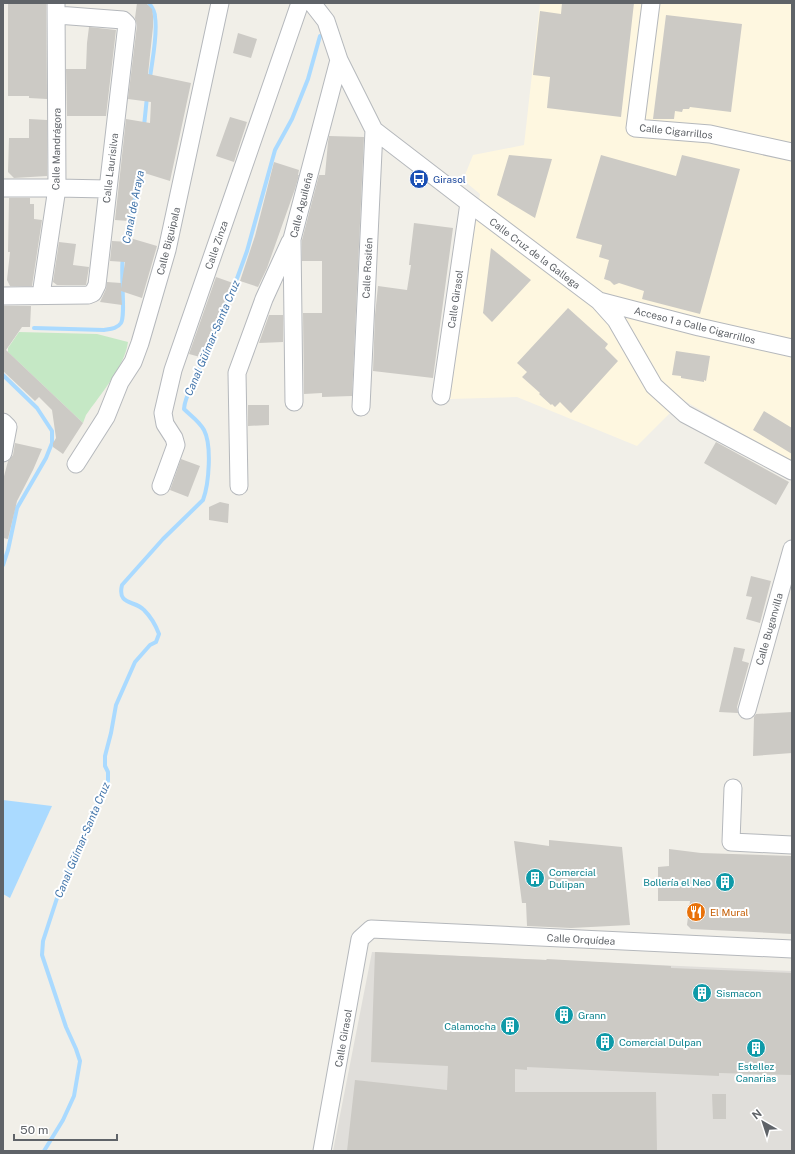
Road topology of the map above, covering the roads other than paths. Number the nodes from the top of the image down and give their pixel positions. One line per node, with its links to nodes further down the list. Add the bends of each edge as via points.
1 (220, 3): 23 (street, Calle Biguipala, via 167,250 140,343 106,417)
2 (300, 3): 25 (street, Calle Zinza, via 173,370 163,413 165,424 176,445)
3 (312, 3): 6 (street, Calle Cruz de la Gallega, via 326,21)
4 (651, 3): 8 (street, Calle Cigarrillos, via 635,128 710,134)
5 (57, 9): 10 (street, Calle Mandrágora); 11 (street, Calle Laurisilva, via 123,20 127,24)
6 (339, 60): 7 (street, Calle Cruz de la Gallega); 13 (street, Calle Aguileña)
7 (374, 130): 12 (street, Calle Cruz de la Gallega); 20 (street, Calle Rositén)
8 (792, 152)
9 (3, 188): 10 (street)
10 (57, 188): 11 (street); 14 (street, Calle Mandrágora)
11 (107, 189): 14 (street, Calle Laurisilva, via 97,285 93,293)
12 (469, 203): 16 (street, Calle Cruz de la Gallega); 18 (street, Calle Girasol)
13 (292, 239): 19 (street, Calle Aguileña); 26 (street, via 264,298 237,373)
14 (41, 294): 15 (street, Calle Laurisilva)
15 (3, 296)
16 (599, 301): 17 (street, Acceso 1 a Calle Cigarrillos); 24 (street, Calle Cruz de la Gallega, via 616,320 654,386 685,414)
17 (792, 348)
18 (441, 396)
19 (294, 402)
20 (361, 406)
21 (3, 422): 22 (street, via 8,427)
22 (3, 453)
23 (76, 464)
24 (792, 471)
25 (161, 486)
26 (239, 486)
27 (792, 549): 28 (street, Calle Buganvilla)
28 (747, 710)
29 (733, 788): 30 (street, via 731,842)
30 (792, 846)
31 (371, 929): 32 (street, Calle Orquídea); 33 (street, Calle Girasol, via 360,939)
32 (792, 948)
33 (322, 1151)

